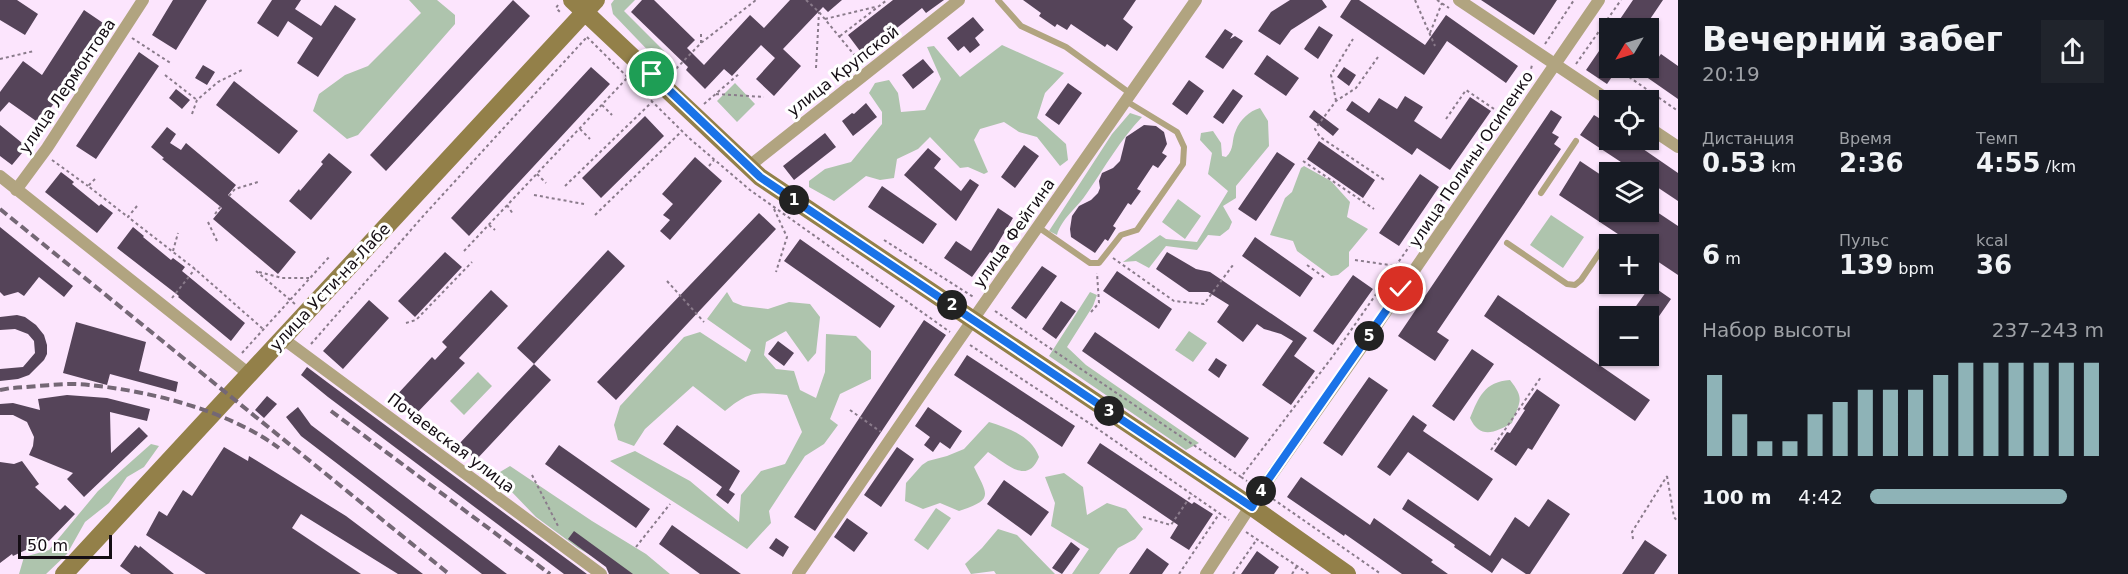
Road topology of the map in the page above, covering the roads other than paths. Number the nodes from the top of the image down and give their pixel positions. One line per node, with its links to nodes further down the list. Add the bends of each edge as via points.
1 (143, 0): 16 (street, улица Лермонтова)
2 (959, 0): 14 (street, улица Крупской)
3 (998, 0): 10 (lane, via 1021,26 1066,47)
4 (1196, 0): 10 (street, улица Фейгина)
5 (1459, 0): 8 (street)
6 (1599, 0): 8 (street, улица Полины Осипенко)
7 (574, 6): 14 (street); 22 (street, улица Усти-на-Лабе)
8 (1555, 65): 9 (street); 24 (street, улица Полины Осипенко)
9 (1599, 94)
10 (1128, 97): 18 (street, улица Фейгина); 18 (lane, via 1177,132 1184,147 1183,164 1137,230 1120,235 1096,264)
11 (1659, 134): 13 (street)
12 (1576, 141): 17 (lane)
13 (1678, 147)
14 (748, 167): 21 (street)
15 (0, 176): 16 (street)
16 (16, 190): 23 (street)
17 (1541, 193)
18 (1038, 227): 21 (street, улица Фейгина)
19 (1507, 243): 20 (lane, via 1567,284 1575,285 1581,280)
20 (1599, 255)
21 (974, 320): 24 (street); 27 (street, улица Фейгина)
22 (282, 338): 23 (street, улица Усти-на-Лабе); 26 (street, Почаевская улица)
23 (249, 374): 25 (street, улица Усти-на-Лабе)
24 (1252, 507): 28 (street, улица Полины Осипенко); 29 (street)
25 (64, 574)
26 (601, 574)
27 (798, 574)
28 (1206, 574)
29 (1347, 574)

